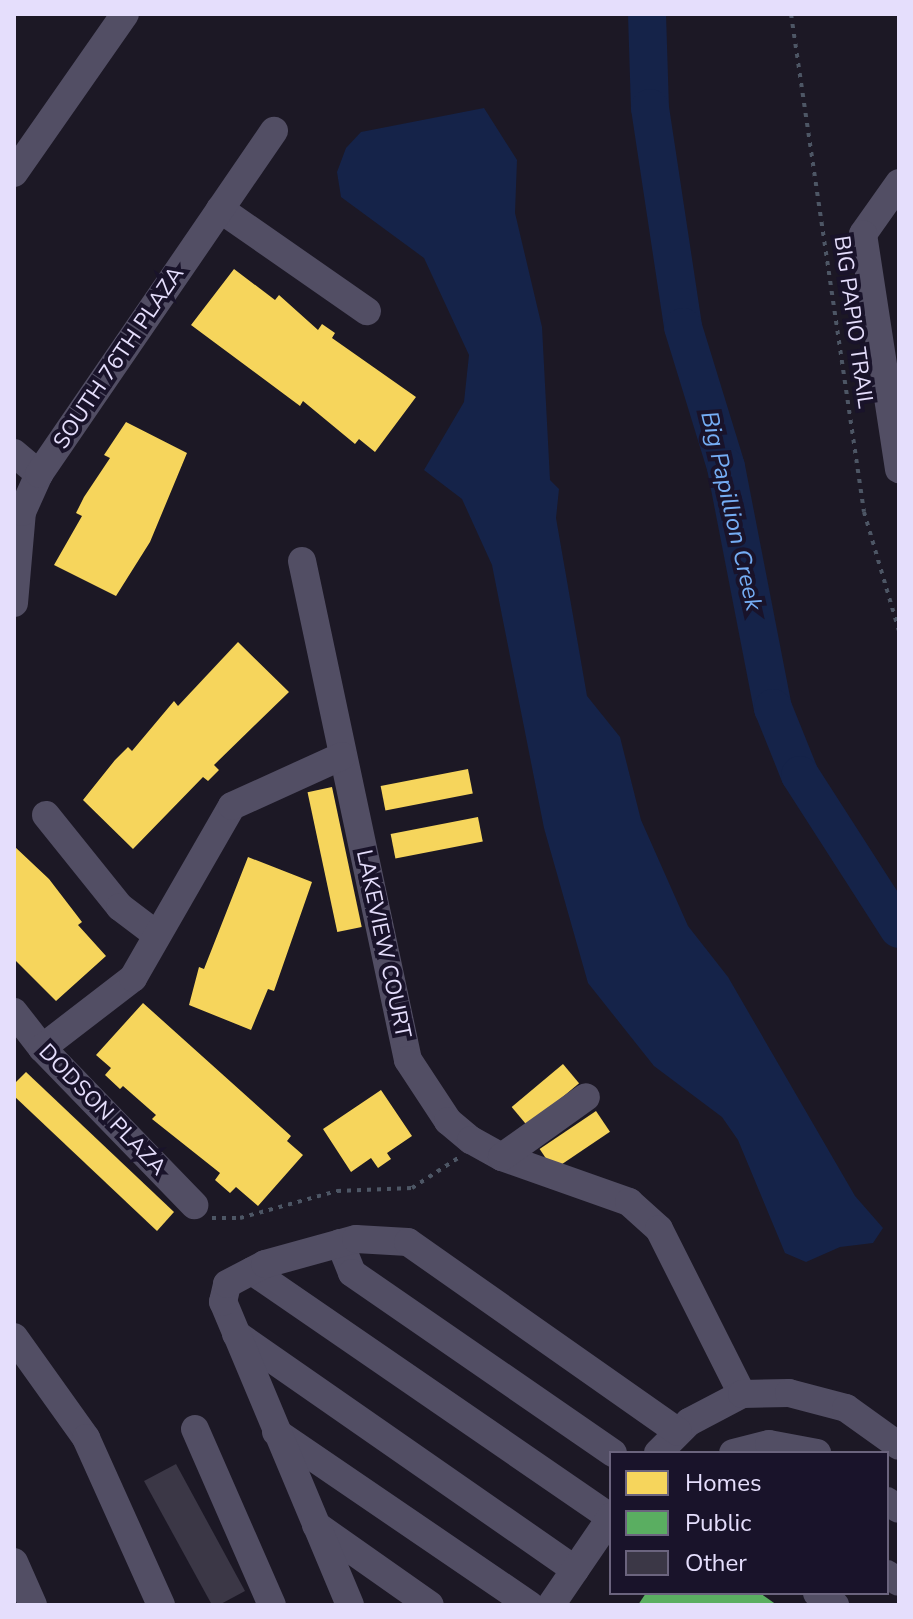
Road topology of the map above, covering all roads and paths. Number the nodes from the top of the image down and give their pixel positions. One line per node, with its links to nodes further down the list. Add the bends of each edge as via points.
1 (125, 14): 4 (street)
2 (791, 14): 13 (path, BIG PAPIO TRAIL, via 864,512)
3 (274, 131): 6 (street, SOUTH 76TH PLAZA)
4 (14, 173)
5 (899, 183): 9 (street, via 863,234)
6 (220, 209): 7 (street); 10 (street, SOUTH 76TH PLAZA)
7 (367, 311)
8 (14, 453): 10 (street)
9 (899, 469)
10 (39, 474): 12 (street, SOUTH 76TH PLAZA, via 22,512)
11 (302, 561): 14 (street, LAKEVIEW COURT)
12 (14, 603)
13 (899, 631)
14 (342, 756): 16 (street, via 232,806); 20 (street, LAKEVIEW COURT, via 408,1060 448,1121)
15 (46, 815): 16 (street, via 120,907)
16 (157, 935): 18 (street, via 133,978)
17 (14, 1012): 18 (street, DODSON PLAZA)
18 (42, 1048): 22 (street, DODSON PLAZA)
19 (586, 1097): 21 (street)
20 (471, 1140): 21 (street, LAKEVIEW COURT); 22 (path, via 450,1167 412,1188 337,1191 240,1218 212,1218)
21 (502, 1157): 27 (street, LAKEVIEW COURT, via 629,1202 659,1229)
22 (194, 1205)
23 (340, 1243): 24 (street); 30 (street, via 408,1242); 32 (street, via 352,1273)
24 (252, 1271): 25 (street, via 227,1284 223,1302); 36 (street)
25 (236, 1334): 29 (street); 40 (street)
26 (14, 1337): 42 (street, via 86,1438)
27 (742, 1394): 30 (street); 31 (street, via 789,1393 846,1408)
28 (195, 1429): 43 (street)
29 (276, 1432): 38 (street); 46 (street)
30 (678, 1432): 33 (street)
31 (899, 1446)
32 (610, 1451)
33 (660, 1451)
34 (741, 1451): 35 (street, via 769,1444)
35 (806, 1451)
36 (609, 1516)
37 (609, 1520): 40 (street)
38 (315, 1525): 44 (street); 45 (street)
39 (14, 1562): 41 (street)
40 (575, 1570): 47 (street)
41 (33, 1605)
42 (161, 1605)
43 (272, 1605)
44 (350, 1605)
45 (430, 1605)
46 (530, 1605)
47 (551, 1605)

